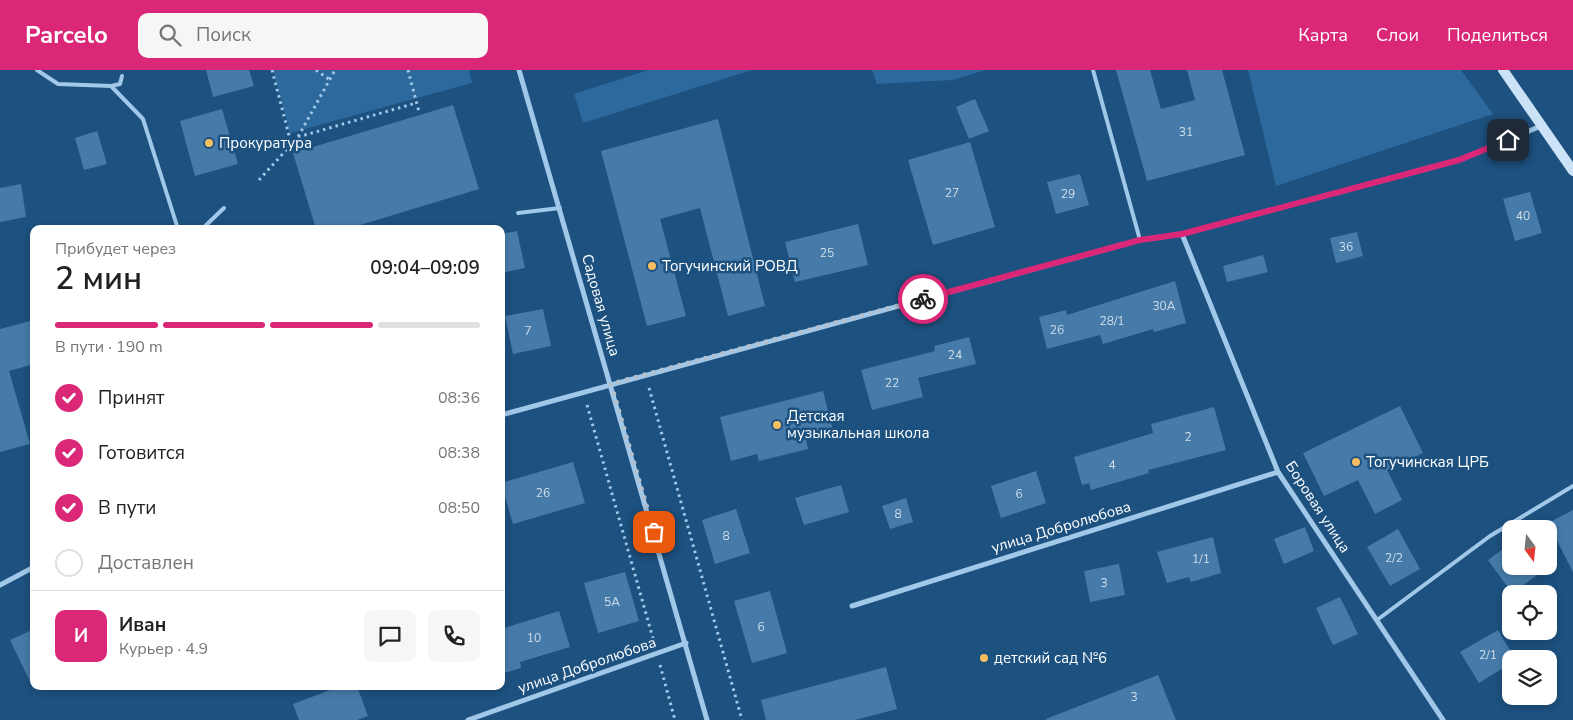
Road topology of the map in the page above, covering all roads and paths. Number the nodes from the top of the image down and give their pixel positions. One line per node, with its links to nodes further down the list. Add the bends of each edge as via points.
1 (37, 70): 11 (lane, via 58,84)
2 (272, 70): 16 (path)
3 (316, 70): 10 (path)
4 (335, 70): 10 (path)
5 (408, 70): 12 (path)
6 (519, 70): 20 (street, Садовая улица)
7 (1093, 70): 25 (lane)
8 (1503, 70): 14 (main road)
9 (122, 76): 11 (lane, via 120,84)
10 (330, 80): 15 (path)
11 (112, 86): 22 (lane, via 143,119)
12 (416, 103): 13 (path); 15 (path)
13 (418, 112)
14 (1541, 126): 17 (main road); 24 (street, via 1459,160)
15 (298, 138): 16 (path)
16 (291, 143): 18 (path)
17 (1573, 171)
18 (259, 180)
19 (224, 208): 23 (lane)
20 (560, 208): 21 (lane); 27 (street, Садовая улица)
21 (518, 214)
22 (177, 225)
23 (206, 225)
24 (1182, 234): 25 (street); 30 (street, Боровая улица)
25 (1140, 240): 26 (street)
26 (645, 375): 27 (street); 41 (path)
27 (611, 384): 28 (street); 36 (street, Садовая улица)
28 (584, 392): 29 (street); 37 (path)
29 (505, 414)
30 (1278, 472): 34 (street, улица Добролюбова); 35 (street, Боровая улица)
31 (1573, 486): 35 (lane, via 1490,536)
32 (30, 569): 33 (street)
33 (0, 585)
34 (852, 606)
35 (1376, 620): 42 (street, Боровая улица)
36 (686, 643): 37 (street, улица Добролюбова); 40 (street, Садовая улица)
37 (657, 654): 38 (street, улица Добролюбова); 39 (path)
38 (468, 720)
39 (675, 720)
40 (707, 720)
41 (742, 720)
42 (1443, 720)

